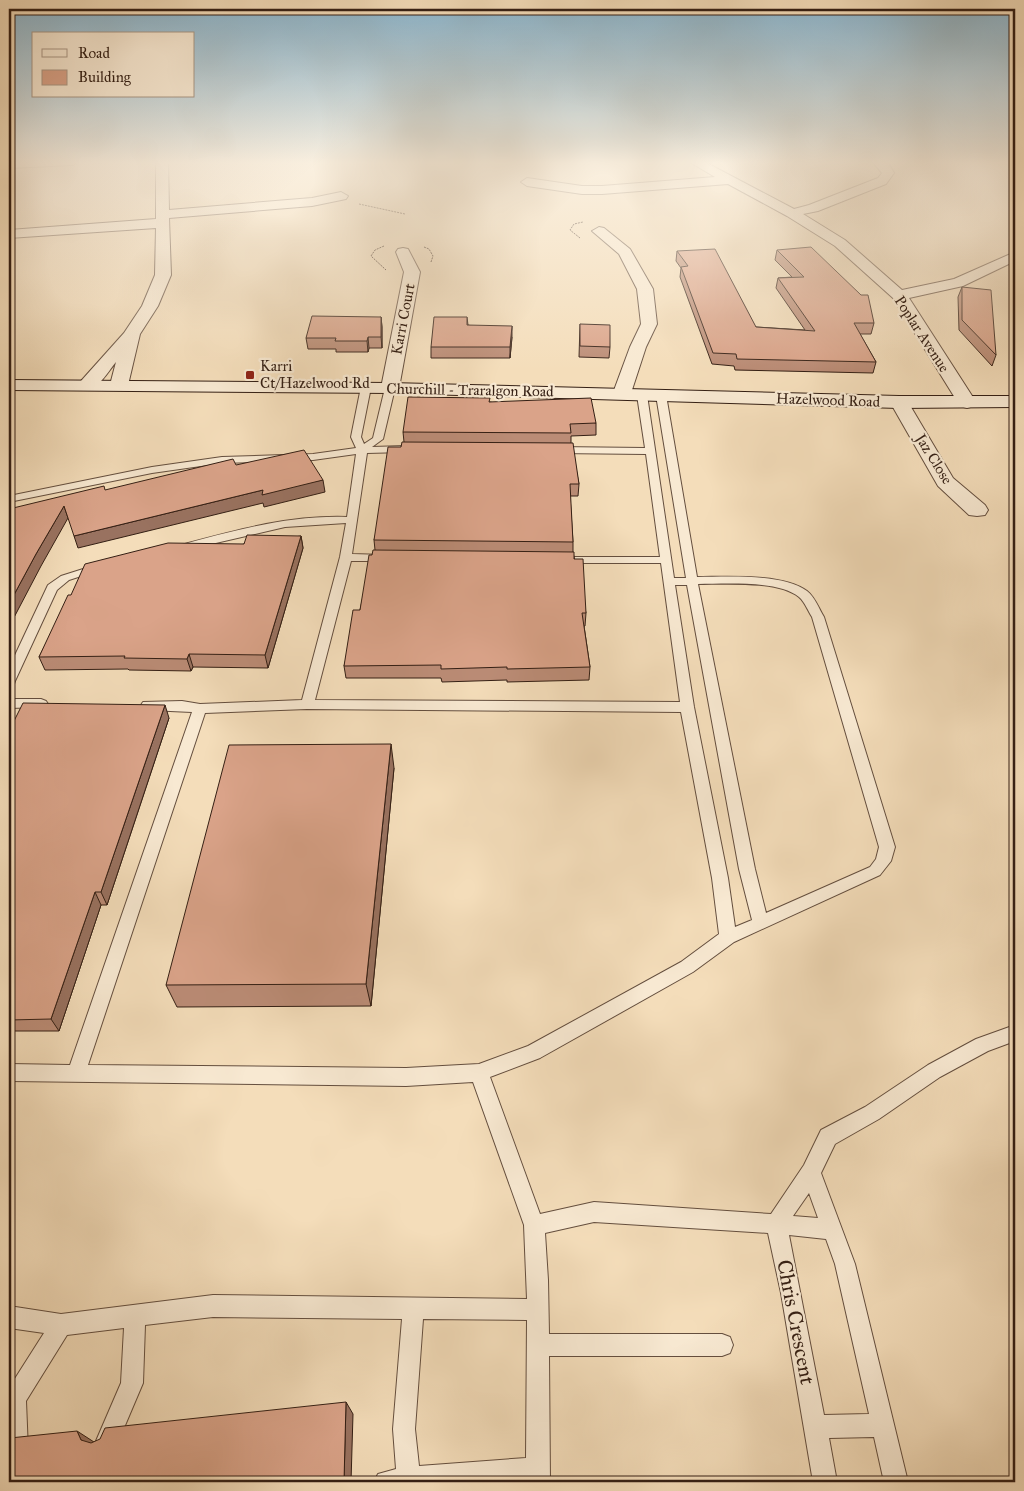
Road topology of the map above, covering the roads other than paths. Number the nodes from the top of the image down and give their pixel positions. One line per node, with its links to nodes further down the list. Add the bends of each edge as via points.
1 (600, 230): 15 (street, via 625,252 645,289 649,324)
2 (44, 231): 5 (street)
3 (162, 231): 9 (street, via 163,275 150,306)
4 (820, 231): 8 (street, Poplar Avenue, via 840,243)
5 (9, 234)
6 (403, 252): 14 (street, Karri Court, via 412,272)
7 (1015, 256): 8 (street, via 958,283 925,305)
8 (903, 301): 19 (street, Poplar Avenue)
9 (132, 334): 11 (street); 12 (street)
10 (9, 385): 11 (street)
11 (87, 385): 12 (street)
12 (119, 385): 13 (street, Churchill - Traralgon Road)
13 (366, 387): 14 (street, Churchill - Traralgon Road); 22 (lane, via 356,437)
14 (390, 388): 15 (street, Churchill - Traralgon Road); 22 (lane, via 378,439)
15 (622, 393): 16 (street, Churchill - Traralgon Road)
16 (642, 395): 17 (street, Hazelwood Road); 24 (lane)
17 (661, 395): 18 (street, Hazelwood Road); 29 (lane)
18 (899, 402): 19 (street, Hazelwood Road); 26 (street, Jaz Close, via 945,482)
19 (967, 402): 20 (street, Hazelwood Road)
20 (1015, 402)
21 (413, 448): 22 (lane)
22 (362, 450): 25 (lane, via 313,457 222,460 152,470); 27 (lane)
23 (548, 450): 24 (lane)
24 (648, 451): 30 (lane)
25 (9, 499)
26 (977, 510)
27 (350, 520): 28 (lane, via 292,521); 31 (lane)
28 (169, 551)
29 (688, 552): 30 (lane); 36 (lane)
30 (666, 556): 33 (lane); 35 (lane)
31 (346, 558): 32 (lane); 42 (lane)
32 (395, 558)
33 (554, 560)
34 (112, 564): 39 (lane, via 65,578 52,588)
35 (669, 581): 36 (lane); 37 (lane)
36 (692, 582): 38 (lane); 46 (lane, via 766,582 804,594 818,616 887,847 883,861 874,871)
37 (672, 599): 38 (lane); 44 (lane)
38 (695, 599): 46 (lane, via 747,869)
39 (9, 680)
40 (9, 704): 41 (lane)
41 (57, 704)
42 (306, 704): 44 (lane); 45 (lane)
43 (134, 705): 45 (lane)
44 (686, 707): 47 (lane, via 720,878)
45 (200, 708): 51 (lane)
46 (761, 923): 47 (lane)
47 (728, 937): 50 (lane, via 687,967 542,1047)
48 (1015, 1033): 52 (lane, via 982,1045 934,1071 872,1113 828,1137)
49 (9, 1073): 51 (lane)
50 (479, 1073): 51 (lane, via 406,1077); 54 (lane)
51 (76, 1074)
52 (811, 1172): 53 (lane); 55 (lane)
53 (776, 1224): 54 (lane, via 594,1212); 55 (lane); 64 (lane, Chris Crescent)
54 (534, 1225): 57 (lane)
55 (833, 1230): 63 (lane, via 845,1264)
56 (412, 1308): 57 (lane); 59 (lane, via 213,1306); 68 (lane, via 404,1429)
57 (537, 1310): 61 (lane)
58 (9, 1317): 60 (lane)
59 (135, 1317): 60 (lane); 65 (lane, via 132,1384)
60 (61, 1325): 66 (lane, via 15,1400)
61 (538, 1345): 62 (lane); 67 (lane)
62 (722, 1345)
63 (884, 1425): 64 (lane); 71 (lane)
64 (815, 1427): 70 (lane, Chris Crescent)
65 (107, 1441)
66 (16, 1450)
67 (538, 1476): 68 (lane)
68 (409, 1479): 69 (lane)
69 (386, 1482)
70 (825, 1482)
71 (896, 1482)

